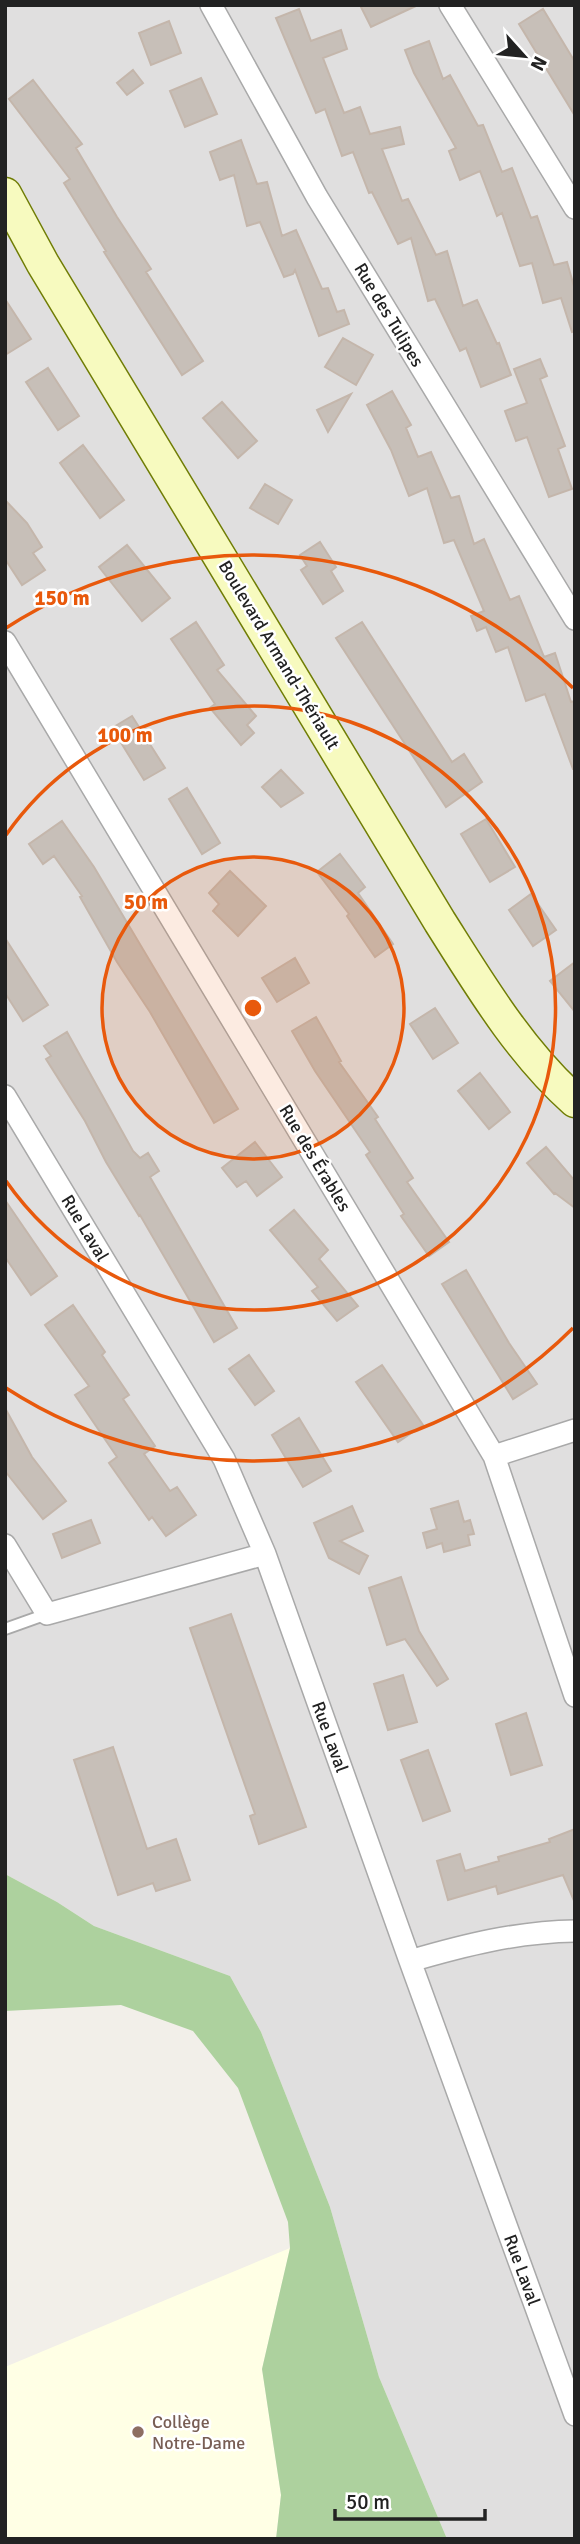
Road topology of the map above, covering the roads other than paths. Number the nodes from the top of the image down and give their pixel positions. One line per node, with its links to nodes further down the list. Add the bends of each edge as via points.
1 (211, 5): 5 (street, Rue des Tulipes, via 317,197)
2 (450, 5): 4 (street)
3 (5, 194): 8 (street, Boulevard Armand-Thériault, via 440,922 526,1049)
4 (575, 208)
5 (575, 619)
6 (5, 642): 10 (street, Rue des Érables)
7 (5, 1096): 12 (street, Rue Laval, via 224,1459)
8 (575, 1101)
9 (575, 1430): 10 (street)
10 (494, 1456): 15 (street, Rue des Érables)
11 (5, 1545): 13 (street)
12 (265, 1554): 13 (street); 17 (street, Rue Laval)
13 (47, 1614): 14 (lane)
14 (5, 1629)
15 (575, 1696)
16 (575, 1931): 17 (street, via 475,1942)
17 (410, 1961): 18 (street, Rue Laval)
18 (575, 2415)

